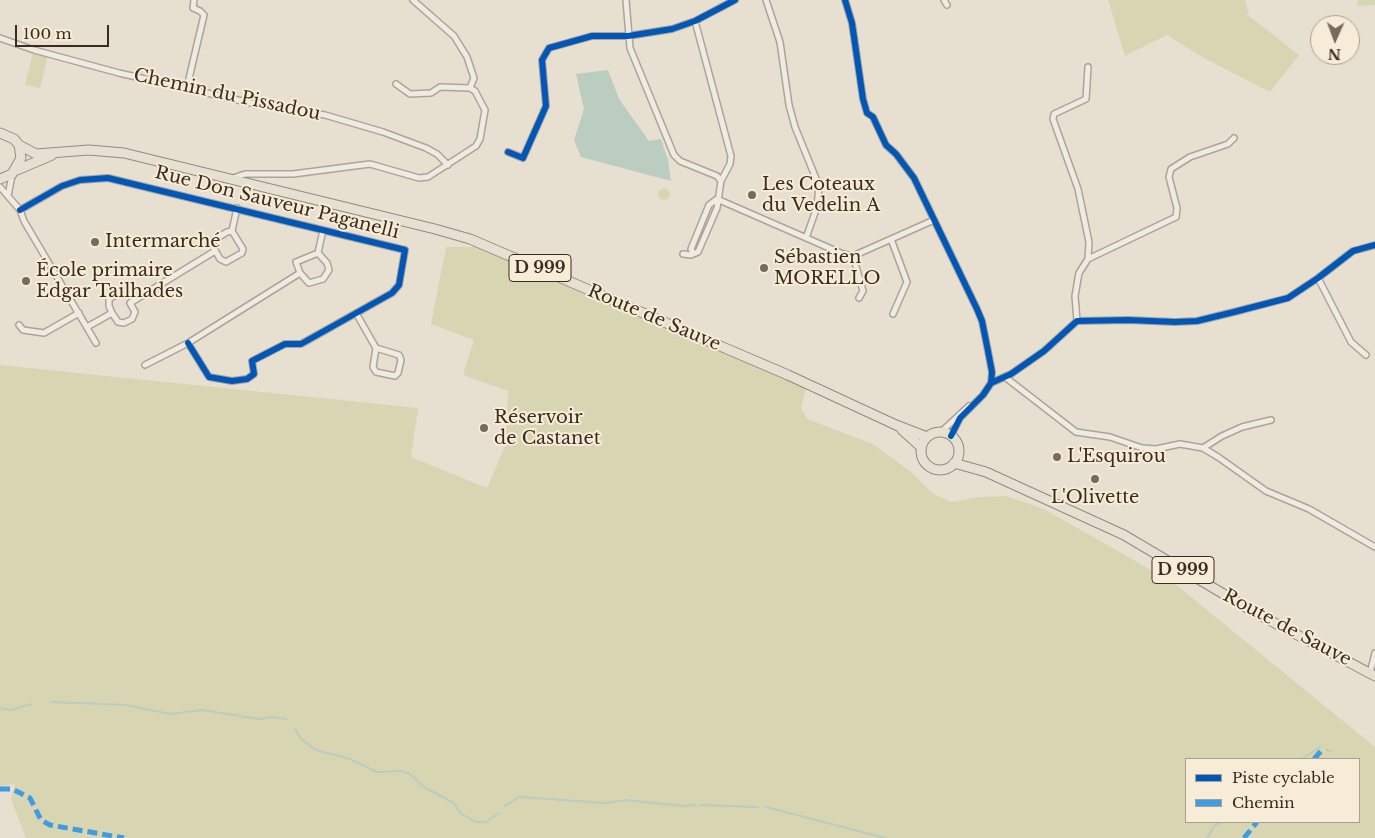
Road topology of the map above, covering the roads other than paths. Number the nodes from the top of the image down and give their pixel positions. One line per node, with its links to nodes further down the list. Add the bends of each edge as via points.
1 (194, 0): 12 (street, via 193,8 204,16)
2 (413, 0): 13 (street, via 454,36 467,56 474,78)
3 (626, 0): 8 (street)
4 (735, 0): 7 (street)
5 (766, 0): 32 (street, via 780,42 795,127 819,186 818,207)
6 (845, 0): 29 (street, via 867,112 873,117 886,145 914,178)
7 (695, 21): 8 (street, via 672,29); 23 (street, via 730,156 730,164)
8 (628, 36): 17 (street, via 582,37 546,51 542,60 546,106 523,158); 23 (street, via 674,155 680,162 717,176)
9 (0, 38): 12 (street, Chemin du Pissadou, via 119,73)
10 (1088, 67): 39 (street, via 1086,99 1054,114 1053,119 1078,189 1089,242)
11 (396, 84): 13 (street, via 410,94 431,93 440,87)
12 (188, 87): 19 (street, Chemin du Pissadou, via 251,103 324,115 383,132 426,148)
13 (470, 88): 19 (street, via 485,110 480,139 476,146)
14 (0, 133): 16 (main road, Route de Sauve, via 8,135)
15 (1234, 138): 39 (street, via 1228,144 1190,157 1171,169 1169,177 1177,208 1176,217)
16 (19, 145): 18 (main road, Route de Sauve / D 999, via 36,154); 20 (main road, via 21,158)
17 (508, 152)
18 (57, 154): 20 (main road, Route de Sauve / D 999); 21 (main road, Route de Sauve / D 999, via 89,150 124,152)
19 (448, 165): 21 (street, via 428,177 419,178 370,164 293,174 245,174)
20 (14, 172): 22 (main road, Route de Sauve); 25 (street)
21 (233, 178): 60 (main road, Route de Sauve / D 999, via 435,228 470,240 788,375)
22 (0, 179)
23 (721, 181): 26 (street)
24 (0, 186): 25 (street)
25 (8, 196): 28 (street)
26 (717, 199): 32 (street); 37 (street, via 717,208 698,252)
27 (237, 208): 28 (street, Rue Don Sauveur Paganelli, via 108,178 80,180 62,186); 30 (street, Rue Don Sauveur Paganelli); 31 (street)
28 (20, 210): 44 (street)
29 (934, 220): 33 (street); 57 (street, via 982,321 992,372)
30 (323, 230): 36 (street); 46 (street, Rue Don Sauveur Paganelli, via 405,250 399,285 392,293)
31 (232, 231): 35 (street, via 214,240 212,246); 35 (street, via 243,248 242,253 226,262 220,260)
32 (806, 238): 38 (street)
33 (891, 239): 38 (street); 47 (street, via 907,282)
34 (1375, 245): 41 (street, via 1352,251)
35 (215, 251): 43 (street)
36 (318, 253): 40 (street, via 296,262); 40 (street, via 327,262 329,270 323,279 309,283)
37 (683, 254)
38 (853, 256): 42 (street, via 862,291)
39 (1088, 260): 48 (street, via 1079,273 1075,296)
40 (300, 273): 52 (street)
41 (1318, 278): 48 (street, via 1288,298 1197,321); 54 (street, via 1351,342)
42 (859, 298)
43 (135, 300): 45 (street, via 123,291 109,299); 45 (street, via 130,303 135,312 132,319 118,322)
44 (79, 313): 49 (street, via 44,333 23,330); 50 (street)
45 (112, 313): 50 (street)
46 (356, 313): 52 (street, Rue Don Sauveur Paganelli, via 301,344 285,344 252,361 254,374 246,379 232,381 209,377); 53 (street)
47 (893, 314)
48 (1076, 321): 56 (street, via 1044,351)
49 (19, 325)
50 (88, 327): 51 (street)
51 (96, 342)
52 (188, 342): 55 (street)
53 (376, 348): 53 (street, via 373,367 376,372 394,376 398,373 399,354)
54 (1366, 356)
55 (146, 365)
56 (1005, 377): 57 (street); 66 (street, via 1076,432 1110,437 1142,448 1180,444)
57 (991, 383): 58 (street)
58 (976, 402): 61 (street, via 961,411); 62 (street, via 960,418)
59 (1271, 420): 66 (street, via 1242,427)
60 (896, 425): 63 (main road, Route de Sauve / D 999); 64 (main road, Route de Sauve / D 999)
61 (941, 432): 62 (main road); 63 (main road)
62 (951, 436): 65 (main road)
63 (927, 437): 64 (main road)
64 (921, 447): 67 (main road, via 923,459 931,468 944,470)
65 (958, 448): 67 (main road); 68 (main road, Route de Sauve / D 999, via 967,460)
66 (1202, 448): 69 (street, via 1266,491 1310,510)
67 (954, 464): 68 (main road, Route de Sauve / D 999)
68 (986, 472): 71 (main road, Route de Sauve / D 999, via 1124,535 1254,612)
69 (1375, 547)
70 (1375, 653): 71 (street)
71 (1372, 675)

